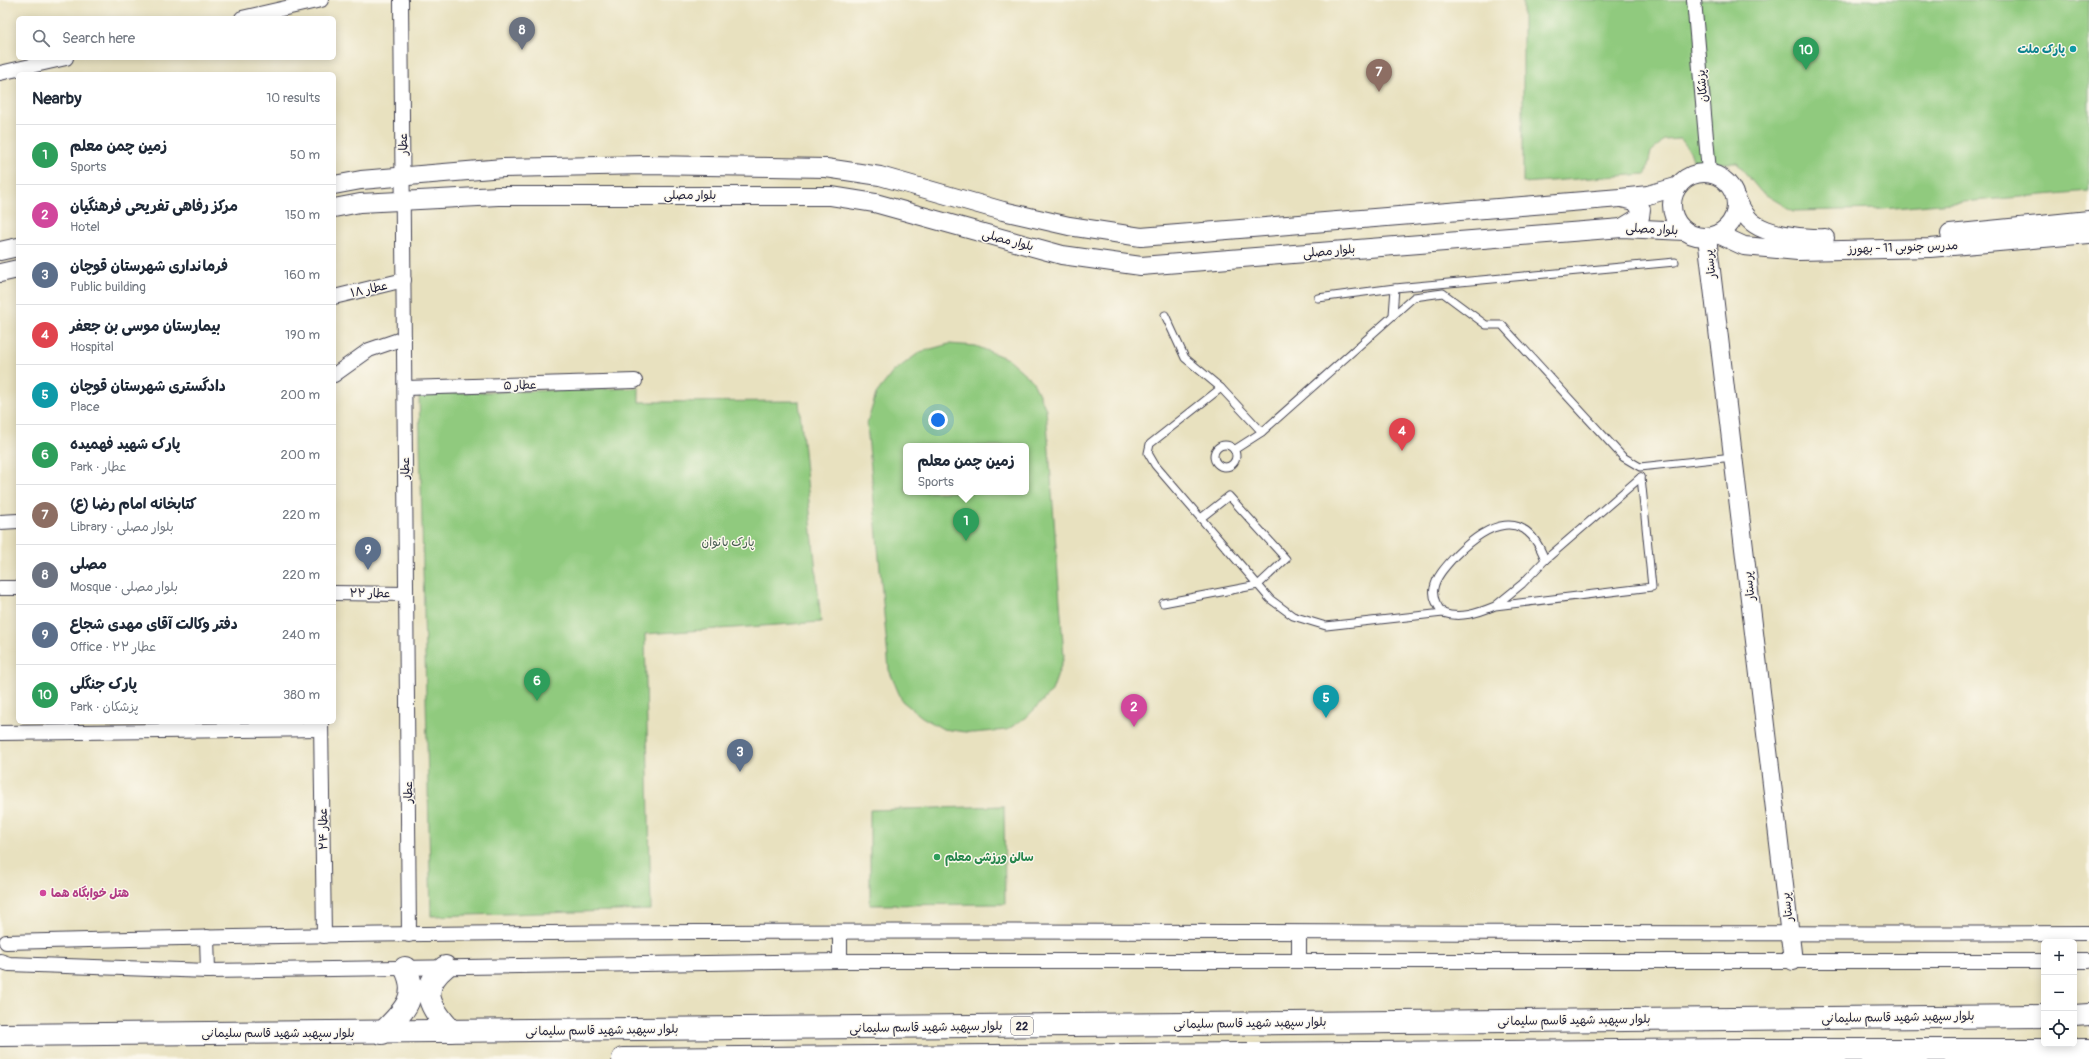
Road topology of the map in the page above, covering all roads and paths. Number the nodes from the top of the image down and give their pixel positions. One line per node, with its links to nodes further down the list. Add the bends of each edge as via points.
1 (321, 0): 4 (street)
2 (401, 0): 8 (street, عطار)
3 (1694, 0): 7 (street, پزشکان)
4 (251, 16)
5 (57, 60): 6 (street)
6 (0, 73)
7 (1710, 172): 10 (street, via 1697,173 1685,178); 12 (street, via 1722,177 1731,186)
8 (403, 176): 9 (street); 11 (street, via 503,168 654,165 826,168 880,176 1003,211 1069,226 1141,237); 13 (street, عطار)
9 (336, 185)
10 (1676, 187): 11 (street, via 1648,195); 17 (street, via 1672,211 1676,222)
11 (1620, 198): 16 (street, via 1635,201 1641,209 1640,216)
12 (1736, 198): 19 (street, via 1735,215 1726,229); 20 (street, مدرس جنوبی 11 - بهورز, via 1747,218 1767,230 1804,239)
13 (403, 200): 14 (street, بلوار مصلی); 16 (street, بلوار مصلی, via 498,196 831,196 875,202 1062,255 1141,266); 26 (street, عطار)
14 (336, 208)
15 (2089, 220): 20 (street, مدرس جنوبی 11 - بهورز)
16 (1622, 228): 17 (street, بلوار مصلی)
17 (1685, 231): 19 (street, via 1695,236)
18 (2089, 234): 20 (street, مدرس جنوبی 11 - بهورز)
19 (1713, 236): 20 (street, مدرس جنوبی 11 - بهورز, via 1744,246 1798,251); 39 (street, پرستار)
20 (1930, 242)
21 (16, 247): 22 (street)
22 (0, 251)
23 (1675, 262): 27 (lane)
24 (16, 269): 25 (street)
25 (0, 273)
26 (404, 280): 28 (street, عطار ۱۸); 32 (street, عطار)
27 (1396, 288): 29 (lane); 31 (lane)
28 (336, 297)
29 (1318, 298)
30 (1165, 315): 36 (lane, via 1185,358)
31 (1393, 315): 37 (lane); 39 (lane, via 1414,297 1443,293 1486,325 1502,324 1623,457 1640,467)
32 (404, 338): 33 (street, via 369,350); 35 (street, عطار)
33 (336, 374)
34 (635, 382): 35 (street, عطار ۵)
35 (404, 388): 48 (street, عطار)
36 (1221, 388): 37 (lane); 40 (lane, via 1150,444 1148,453 1155,465)
37 (1262, 432): 38 (lane)
38 (1234, 450)
39 (1733, 456): 57 (street, پرستار)
40 (1201, 518): 44 (lane); 44 (lane, via 1229,496 1286,560)
41 (0, 522): 42 (street)
42 (16, 522)
43 (1545, 560): 50 (lane, via 1522,584); 50 (lane, via 1641,477 1652,587); 51 (lane, via 1542,550 1521,528 1504,524 1478,535 1452,560 1433,588 1434,598)
44 (1258, 585): 49 (lane); 51 (lane, via 1270,599 1293,616 1326,626)
45 (0, 588): 46 (street)
46 (16, 588)
47 (336, 592): 48 (street, عطار ۲۲)
48 (406, 594): 58 (street, عطار)
49 (1163, 603)
50 (1495, 606): 51 (lane, via 1466,615)
51 (1443, 613)
52 (321, 726): 53 (street); 59 (street, عطار ۲۴)
53 (0, 732)
54 (840, 932): 55 (street); 58 (street); 62 (street)
55 (1299, 933): 57 (street); 63 (street)
56 (2089, 933): 57 (street)
57 (1790, 934): 64 (street, پرستار)
58 (409, 935): 59 (street)
59 (324, 936): 60 (street)
60 (207, 937): 61 (street); 71 (street)
61 (3, 939): 68 (street)
62 (840, 961): 63 (street); 69 (street)
63 (1299, 961): 64 (street)
64 (1794, 961): 65 (street)
65 (2041, 961)
66 (2077, 961): 67 (street)
67 (2089, 961)
68 (5, 963): 71 (street)
69 (445, 967): 70 (street); 75 (highway, via 434,976 428,988 430,1001 437,1015)
70 (405, 968): 71 (street); 76 (highway, via 410,978 412,993 398,1017)
71 (208, 971)
72 (2041, 1016): 75 (highway, بلوار سپهبد شهید قاسم سلیمانی / 22)
73 (2077, 1016): 74 (highway)
74 (2089, 1016)
75 (451, 1031): 76 (highway, بلوار سپهبد شهید قاسم سلیمانی / 22)
76 (382, 1033): 77 (highway, بلوار سپهبد شهید قاسم سلیمانی / 22)
77 (0, 1035)
78 (2089, 1050): 79 (highway)
79 (1740, 1054): 80 (highway)
80 (1583, 1055): 81 (highway)
81 (820, 1058): 82 (highway)
82 (623, 1059)

